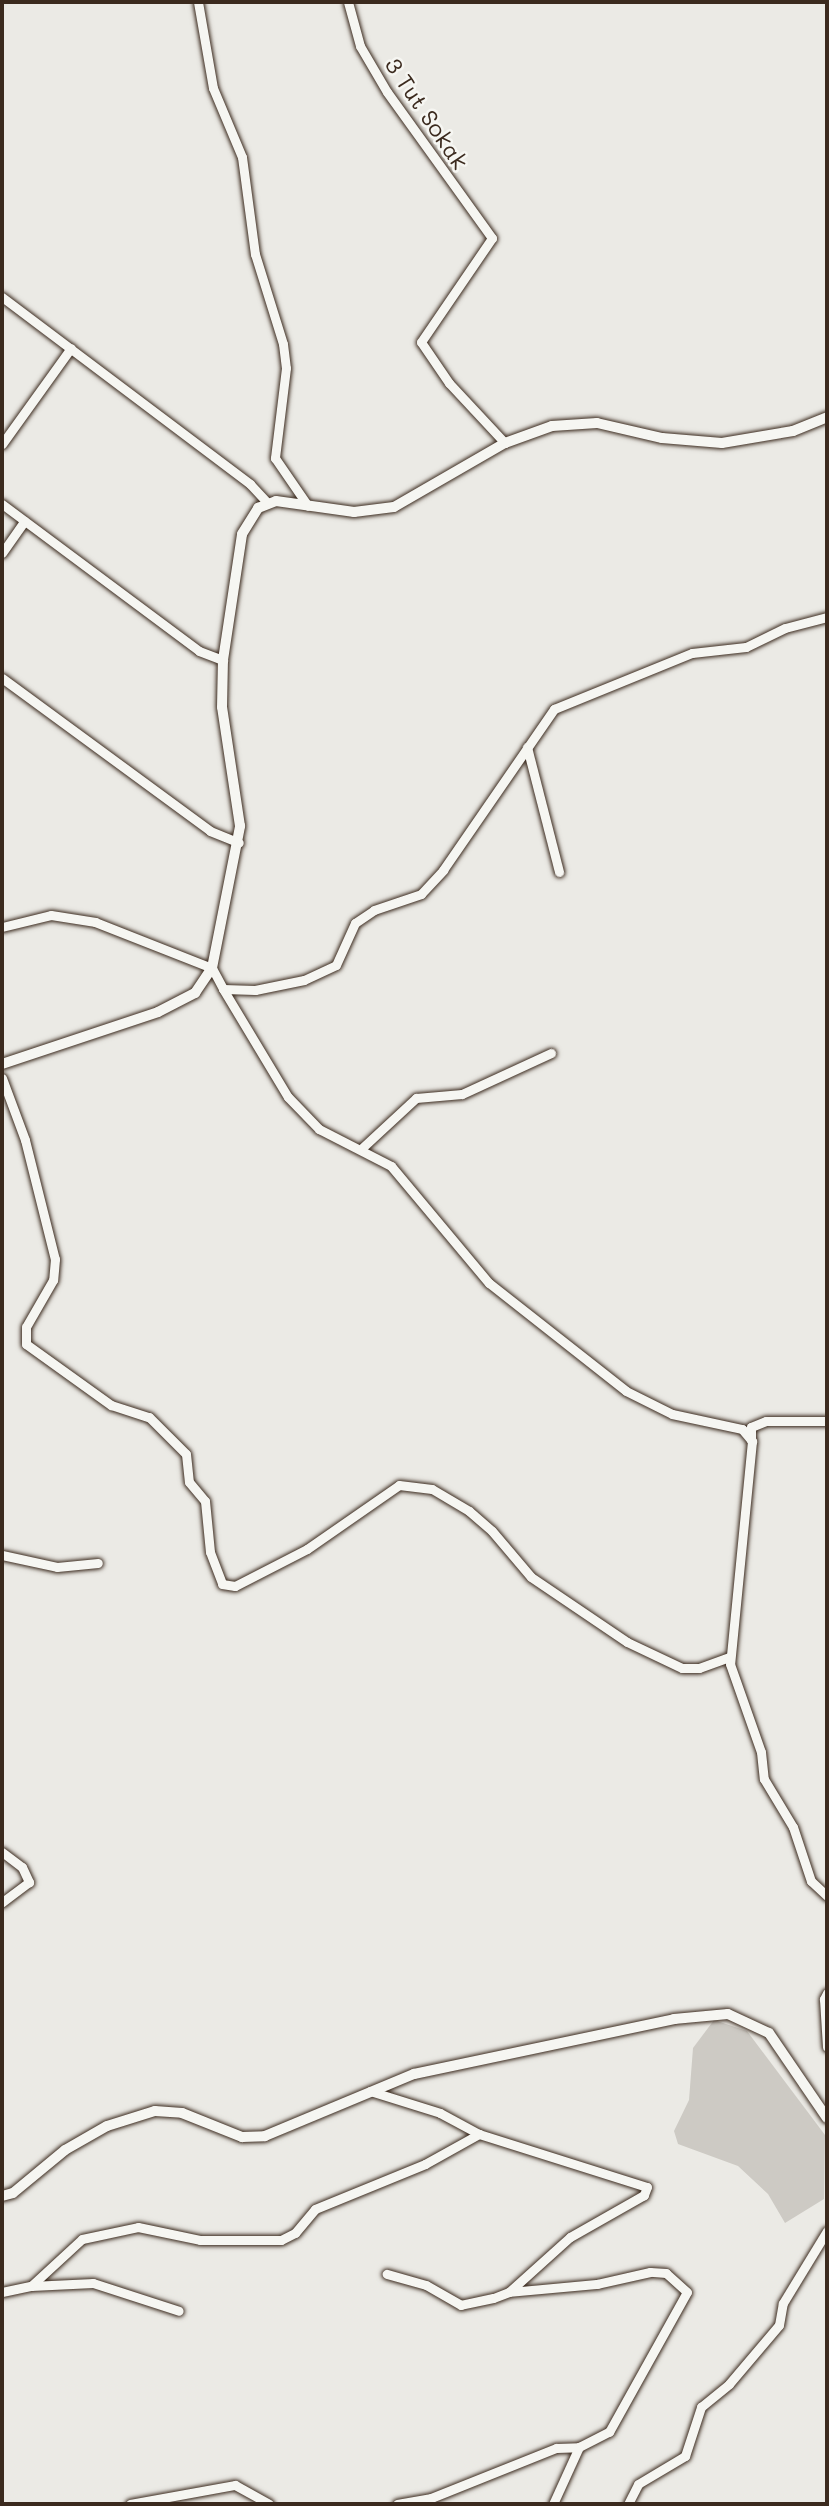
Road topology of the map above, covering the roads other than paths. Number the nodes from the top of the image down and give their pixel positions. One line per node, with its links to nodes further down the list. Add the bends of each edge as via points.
1 (198, 2): 10 (street, via 213,88 242,157 255,254 283,344 286,368 275,458)
2 (348, 2): 6 (street, 3 Tut Sokak, via 360,46 387,92 492,238 421,342 449,383)
3 (2, 297): 4 (street)
4 (71, 348): 7 (street); 8 (street, via 250,484)
5 (827, 417): 6 (street, via 793,431 722,443 576,422 531,431)
6 (505, 443): 10 (street, via 394,507 354,512)
7 (2, 444)
8 (268, 503): 10 (street); 14 (street, via 251,514 242,534)
9 (2, 504): 11 (street)
10 (308, 506)
11 (24, 521): 12 (street); 14 (street, via 199,651)
12 (2, 553)
13 (827, 617): 16 (street, via 785,628 746,647 692,653 554,709)
14 (223, 660): 17 (street, via 223,717 240,807)
15 (2, 678): 17 (street, via 210,831)
16 (527, 747): 18 (street); 21 (street, via 443,870 421,894 374,909 355,923 336,965 304,980 267,988)
17 (239, 843): 20 (street)
18 (559, 872)
19 (2, 927): 20 (street, via 51,915 95,922)
20 (212, 968): 21 (street); 23 (street, via 195,993 158,1012)
21 (223, 989): 25 (street, via 288,1097 319,1129)
22 (551, 1053): 25 (street, via 462,1094 416,1098)
23 (2, 1064)
24 (2, 1078): 30 (street, via 25,1140 55,1259 54,1280 30,1319 26,1344 111,1405 149,1417 186,1454 189,1482 205,1501 210,1552 222,1584 235,1586 307,1549 399,1485 432,1489 492,1531 531,1577 627,1642 682,1668 699,1668)
25 (362, 1148): 27 (street, via 391,1166 489,1283 616,1383 672,1414 742,1429)
26 (827, 1421): 27 (street, via 766,1421 751,1427)
27 (752, 1441): 30 (street)
28 (2, 1555): 29 (street, via 57,1567)
29 (98, 1563)
30 (730, 1657): 32 (street, via 761,1752 764,1779 793,1827 811,1881)
31 (2, 1852): 33 (street, via 22,1867 29,1882)
32 (827, 1896)
33 (2, 1902)
34 (827, 1993): 35 (street)
35 (827, 2047)
36 (369, 2091): 37 (street, via 447,2066 674,2019 727,2014 750,2020 769,2033); 38 (street, via 440,2113); 39 (street, via 265,2136 242,2137 182,2113 155,2111 107,2126 65,2150 13,2193)
37 (827, 2118)
38 (480, 2134): 42 (street, via 425,2164 315,2208 295,2233 282,2240 200,2240 138,2227 82,2239); 44 (street, via 648,2187 644,2195 570,2237)
39 (2, 2196)
40 (827, 2231): 51 (street, via 783,2303 779,2325 729,2384 701,2407 685,2456 638,2484)
41 (387, 2274): 44 (street, via 426,2285 461,2305)
42 (32, 2286): 43 (street); 45 (street, via 93,2283)
43 (2, 2292)
44 (509, 2292): 46 (street, via 597,2284 650,2272 666,2273 684,2285 682,2305 609,2432)
45 (179, 2311)
46 (579, 2447): 49 (street, via 556,2448 431,2498); 50 (street)
47 (131, 2504): 48 (street, via 235,2484)
48 (270, 2504)
49 (397, 2504)
50 (553, 2504)
51 (628, 2504)

